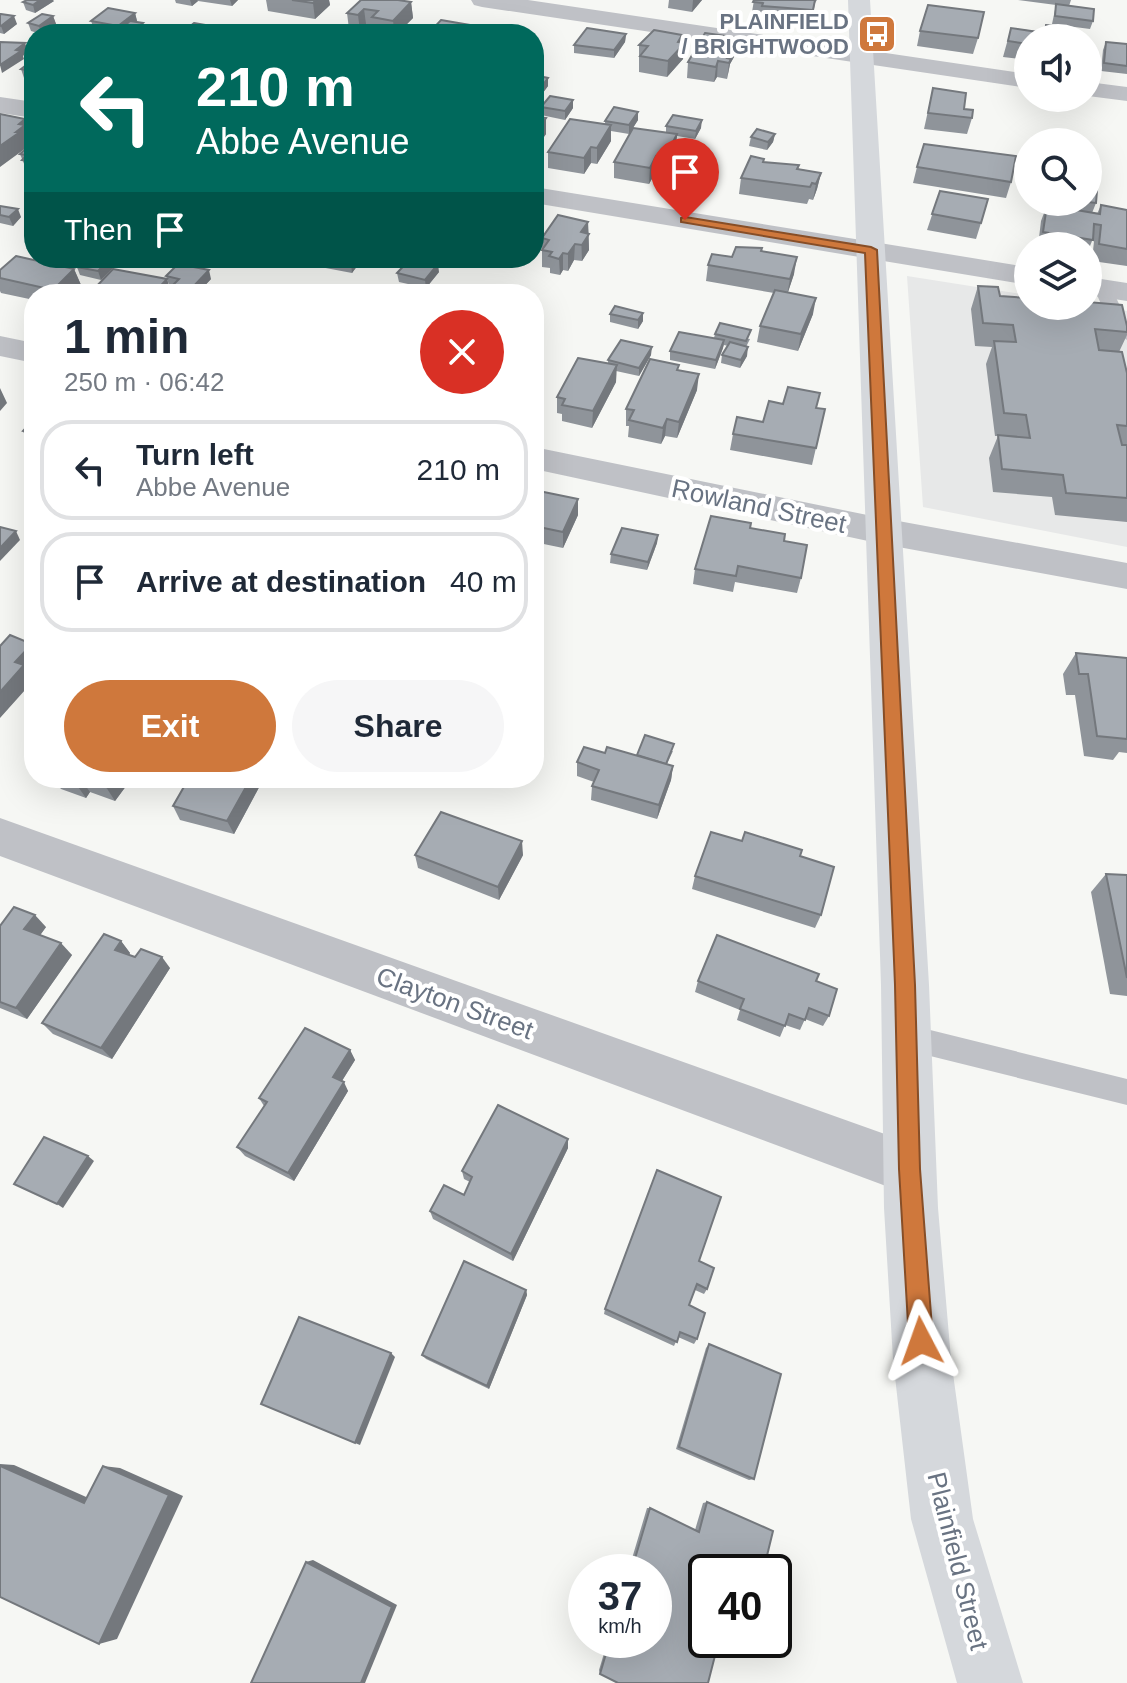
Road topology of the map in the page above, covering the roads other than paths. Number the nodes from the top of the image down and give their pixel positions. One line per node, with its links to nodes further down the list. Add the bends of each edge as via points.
1 (482, 0): 3 (street)
2 (859, 0): 3 (street, Plainfield Street)
3 (862, 57): 4 (street); 10 (street, Plainfield Street)
4 (1014, 79)
5 (1102, 91): 6 (street)
6 (1127, 94)
7 (0, 105): 8 (street)
8 (24, 109)
9 (544, 197): 10 (street)
10 (871, 250): 11 (street); 17 (street, Plainfield Street)
11 (1014, 274)
12 (1106, 288): 13 (lane)
13 (1127, 335)
14 (0, 346): 15 (street)
15 (24, 351)
16 (544, 460): 17 (street, Rowland Street)
17 (882, 531): 18 (street, Rowland Street); 20 (street, Plainfield Street)
18 (1127, 576)
19 (0, 837): 22 (street, Clayton Street)
20 (906, 1037): 21 (lane); 22 (street, Plainfield Street)
21 (1127, 1092)
22 (910, 1169): 23 (street, Plainfield Street, via 932,1457 946,1533)
23 (990, 1683)

